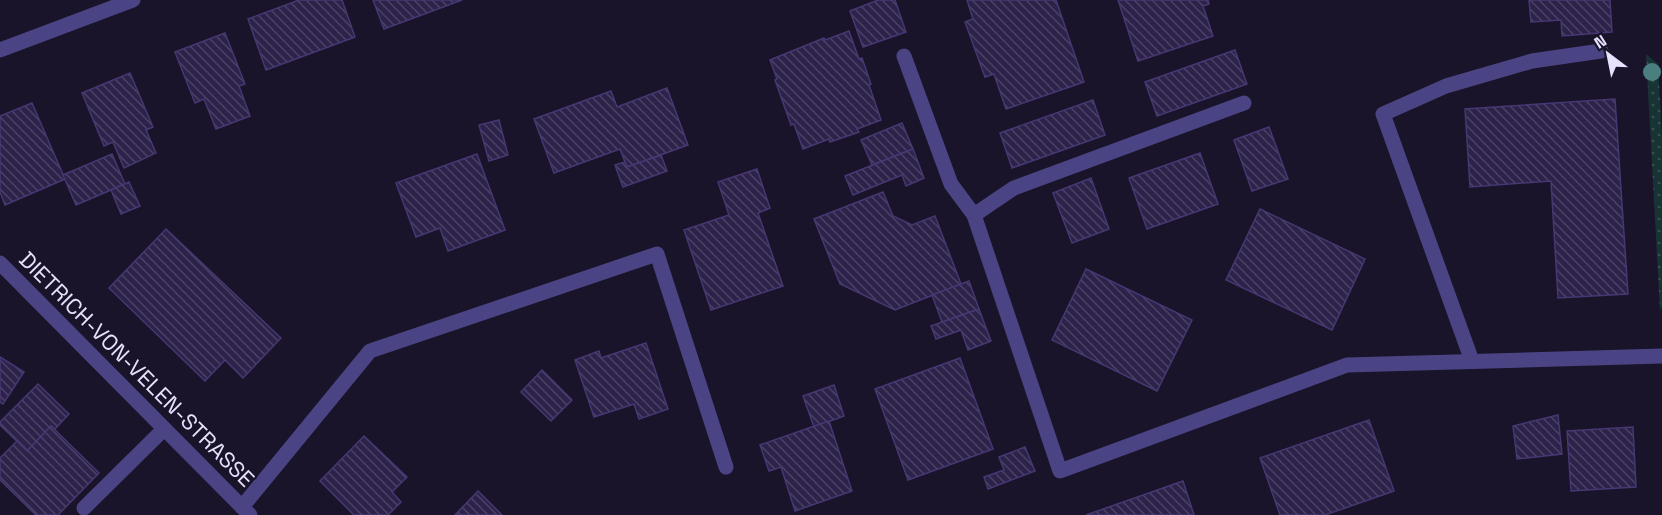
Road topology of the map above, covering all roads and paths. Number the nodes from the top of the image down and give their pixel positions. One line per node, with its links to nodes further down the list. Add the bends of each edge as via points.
1 (133, 0): 2 (street)
2 (0, 50)
3 (1601, 51): 9 (street, via 1532,61 1446,86 1383,114)
4 (904, 56): 6 (street, via 951,184)
5 (1244, 103): 6 (street, via 1014,188)
6 (974, 215): 9 (street, via 1060,471 1347,364)
7 (0, 263): 10 (street, DIETRICH-VON-VELEN-STRASSE)
8 (1662, 356): 9 (street)
9 (1472, 361)
10 (164, 429): 12 (street); 13 (street, DIETRICH-VON-VELEN-STRASSE)
11 (726, 467): 13 (street, DIETRICH-VON-VELEN-STRASSE, via 657,254 370,351)
12 (84, 508)
13 (246, 511)

